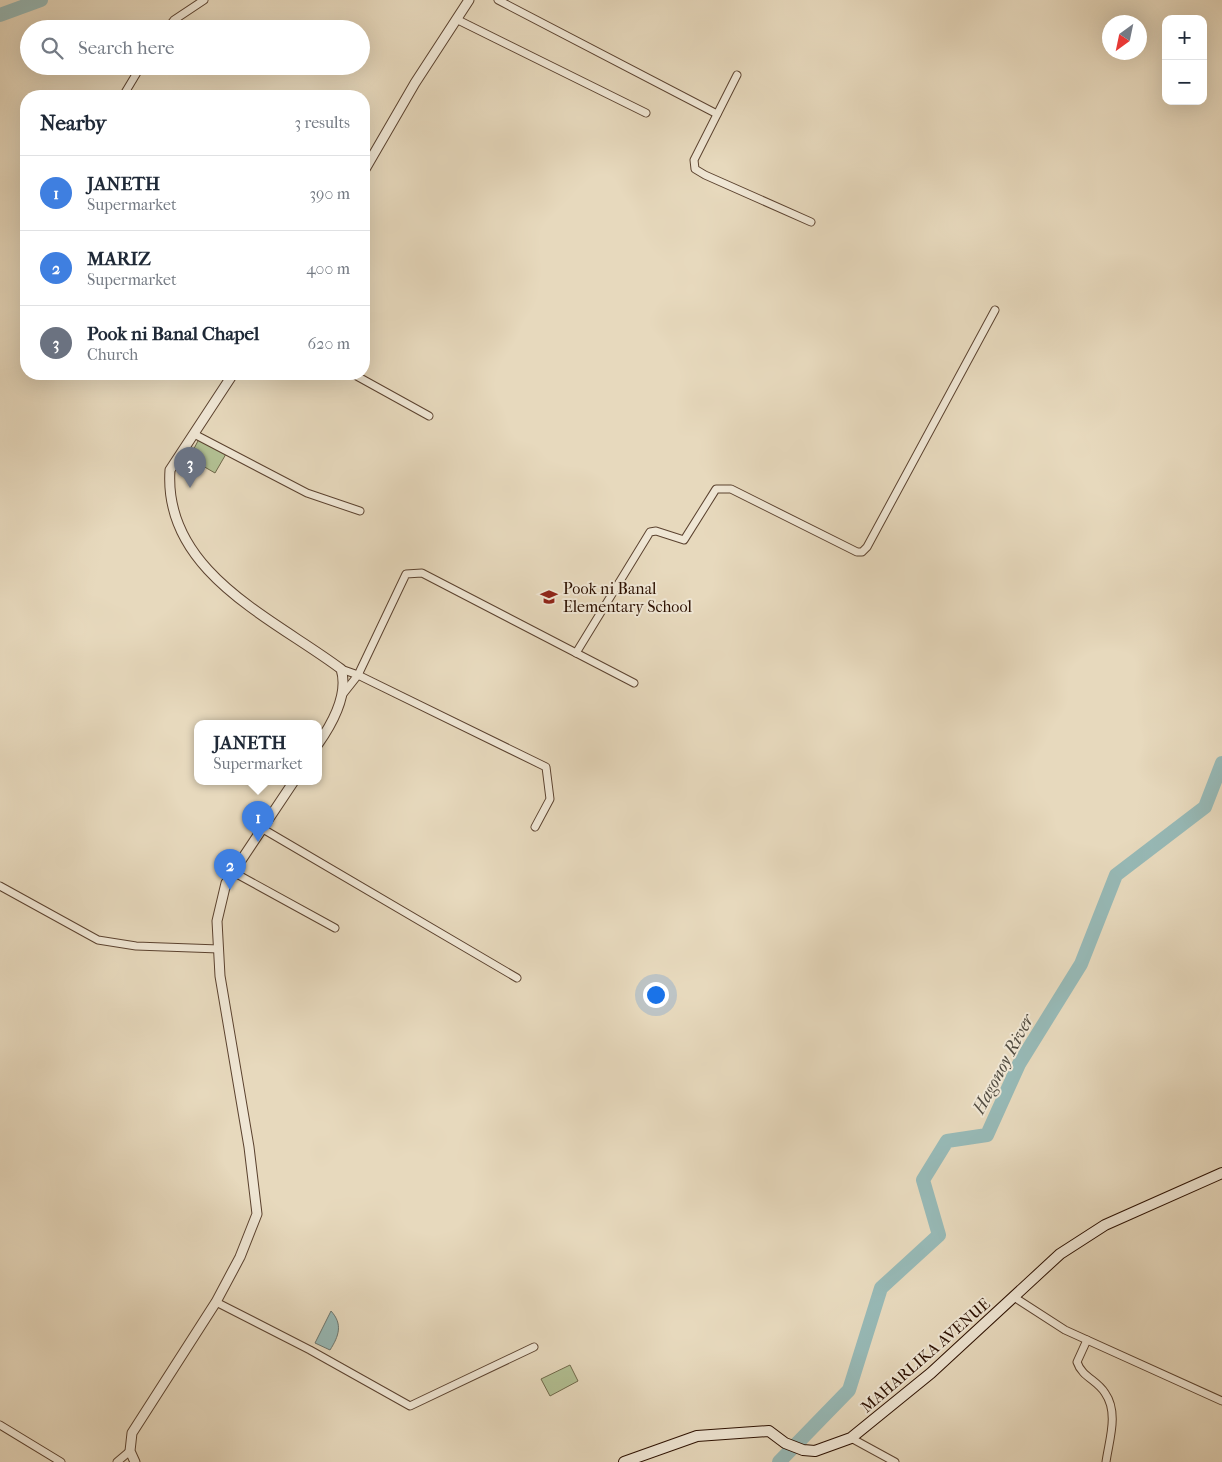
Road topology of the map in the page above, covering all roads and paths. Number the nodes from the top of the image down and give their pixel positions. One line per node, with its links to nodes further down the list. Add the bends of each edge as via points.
1 (204, 0): 4 (street)
2 (470, 0): 5 (street)
3 (498, 0): 10 (street)
4 (174, 20)
5 (458, 20): 9 (street); 11 (street, via 415,83)
6 (136, 75): 8 (street)
7 (737, 75): 10 (street)
8 (127, 90)
9 (646, 113)
10 (717, 114): 12 (street, via 694,160 696,169)
11 (370, 161)
12 (811, 222)
13 (995, 310): 19 (street, via 862,552 731,489 716,489 684,540 650,532)
14 (229, 380): 17 (street)
15 (364, 380): 16 (street)
16 (430, 416)
17 (194, 434): 18 (street, via 307,493); 20 (street, via 170,470 169,489 183,536 205,568 249,607)
18 (360, 511)
19 (576, 653): 21 (street, via 415,572 406,574); 22 (street)
20 (341, 669): 21 (street); 23 (street, via 345,680)
21 (358, 675): 23 (street); 26 (street, via 546,767 550,799)
22 (634, 683)
23 (342, 694): 24 (street)
24 (322, 736)
25 (291, 785): 27 (street)
26 (535, 827)
27 (263, 829): 28 (street); 32 (street)
28 (233, 872): 30 (street); 31 (street, via 226,883 217,921)
29 (0, 886): 31 (street, via 98,940 136,946)
30 (335, 928)
31 (219, 949): 35 (street, via 220,976 257,1214 240,1257)
32 (517, 978)
33 (1222, 1173): 34 (main road, MAHARLIKA AVENUE, via 1105,1225 1060,1254)
34 (1014, 1297): 36 (street, via 1065,1330); 40 (main road, MAHARLIKA AVENUE)
35 (216, 1302): 37 (street, via 410,1406); 41 (street, via 132,1432)
36 (1087, 1340): 38 (street); 47 (street, via 1077,1362 1080,1371 1106,1393 1114,1420)
37 (534, 1347)
38 (1222, 1401)
39 (0, 1424): 42 (street)
40 (851, 1438): 45 (main road, MAHARLIKA AVENUE, via 815,1451 785,1443 768,1431 698,1436); 46 (street)
41 (130, 1451): 43 (street); 44 (street)
42 (61, 1462)
43 (117, 1462)
44 (135, 1462)
45 (624, 1462)
46 (895, 1462)
47 (1106, 1462)

